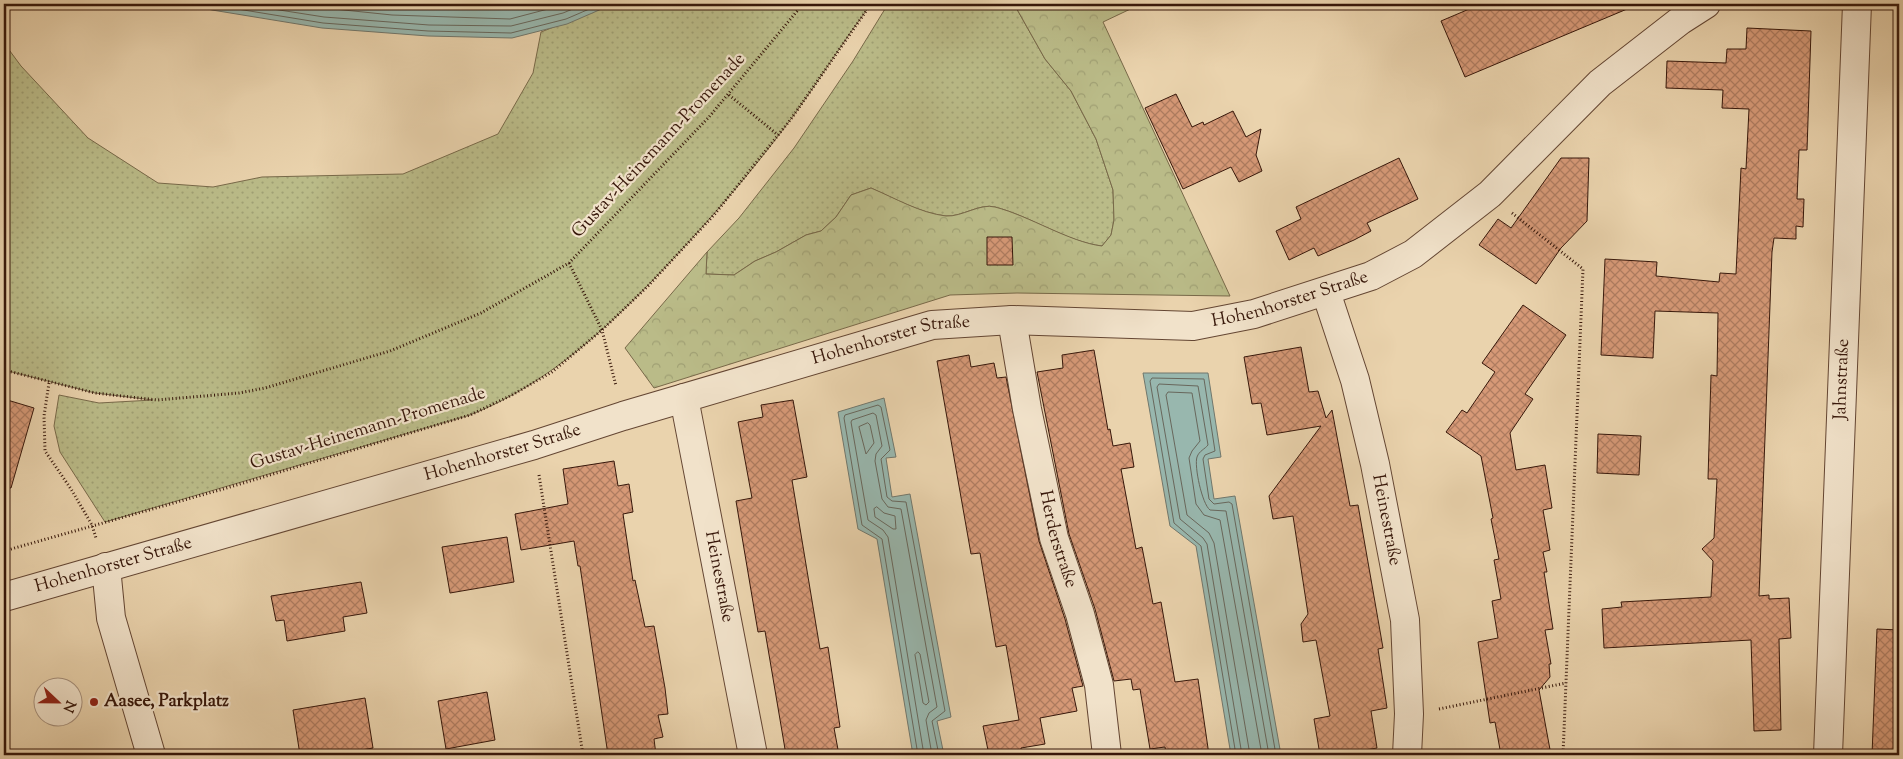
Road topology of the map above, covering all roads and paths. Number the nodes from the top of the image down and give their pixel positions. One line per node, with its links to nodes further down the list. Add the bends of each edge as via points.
1 (804, 4): 5 (path, Gustav-Heinemann-Promenade)
2 (871, 4): 6 (path, Gustav-Heinemann-Promenade)
3 (1706, 4): 7 (street, Hohenhorster Straße, via 1600,83)
4 (1857, 4): 29 (street, Jahnstraße)
5 (729, 95): 6 (path); 8 (path, Gustav-Heinemann-Promenade)
6 (778, 135): 11 (path, Gustav-Heinemann-Promenade, via 714,215)
7 (1490, 194): 9 (street, Hohenhorster Straße, via 1413,254 1371,276); 21 (path, via 1583,270)
8 (569, 263): 11 (path); 13 (path, Gustav-Heinemann-Promenade, via 481,313 390,351 265,388 157,400 95,393)
9 (1326, 292): 10 (street, Hohenhorster Straße, via 1254,314 1193,326); 22 (street, Heinestraße, via 1355,380 1375,464 1405,620)
10 (1012, 320): 14 (street, Hohenhorster Straße, via 932,325); 26 (street, Herderstraße, via 1054,538 1080,614 1099,685)
11 (602, 330): 15 (path); 17 (path, Gustav-Heinemann-Promenade, via 546,376 470,415)
12 (4, 370): 13 (path, Gustav-Heinemann-Promenade)
13 (49, 383): 17 (path, via 44,416 45,451)
14 (684, 398): 15 (street, Hohenhorster Straße); 25 (street, Heinestraße)
15 (623, 416): 16 (street, Hohenhorster Straße)
16 (534, 445): 19 (street, Hohenhorster Straße); 24 (path)
17 (92, 526): 18 (path, Gustav-Heinemann-Promenade)
18 (4, 550)
19 (106, 567): 20 (street, Hohenhorster Straße); 23 (street, via 111,618)
20 (4, 597)
21 (1566, 684): 22 (path); 28 (path)
22 (1409, 714): 27 (street, Heinestraße)
23 (151, 755)
24 (583, 755)
25 (753, 755)
26 (1107, 755)
27 (1407, 755)
28 (1563, 755)
29 (1828, 755)

